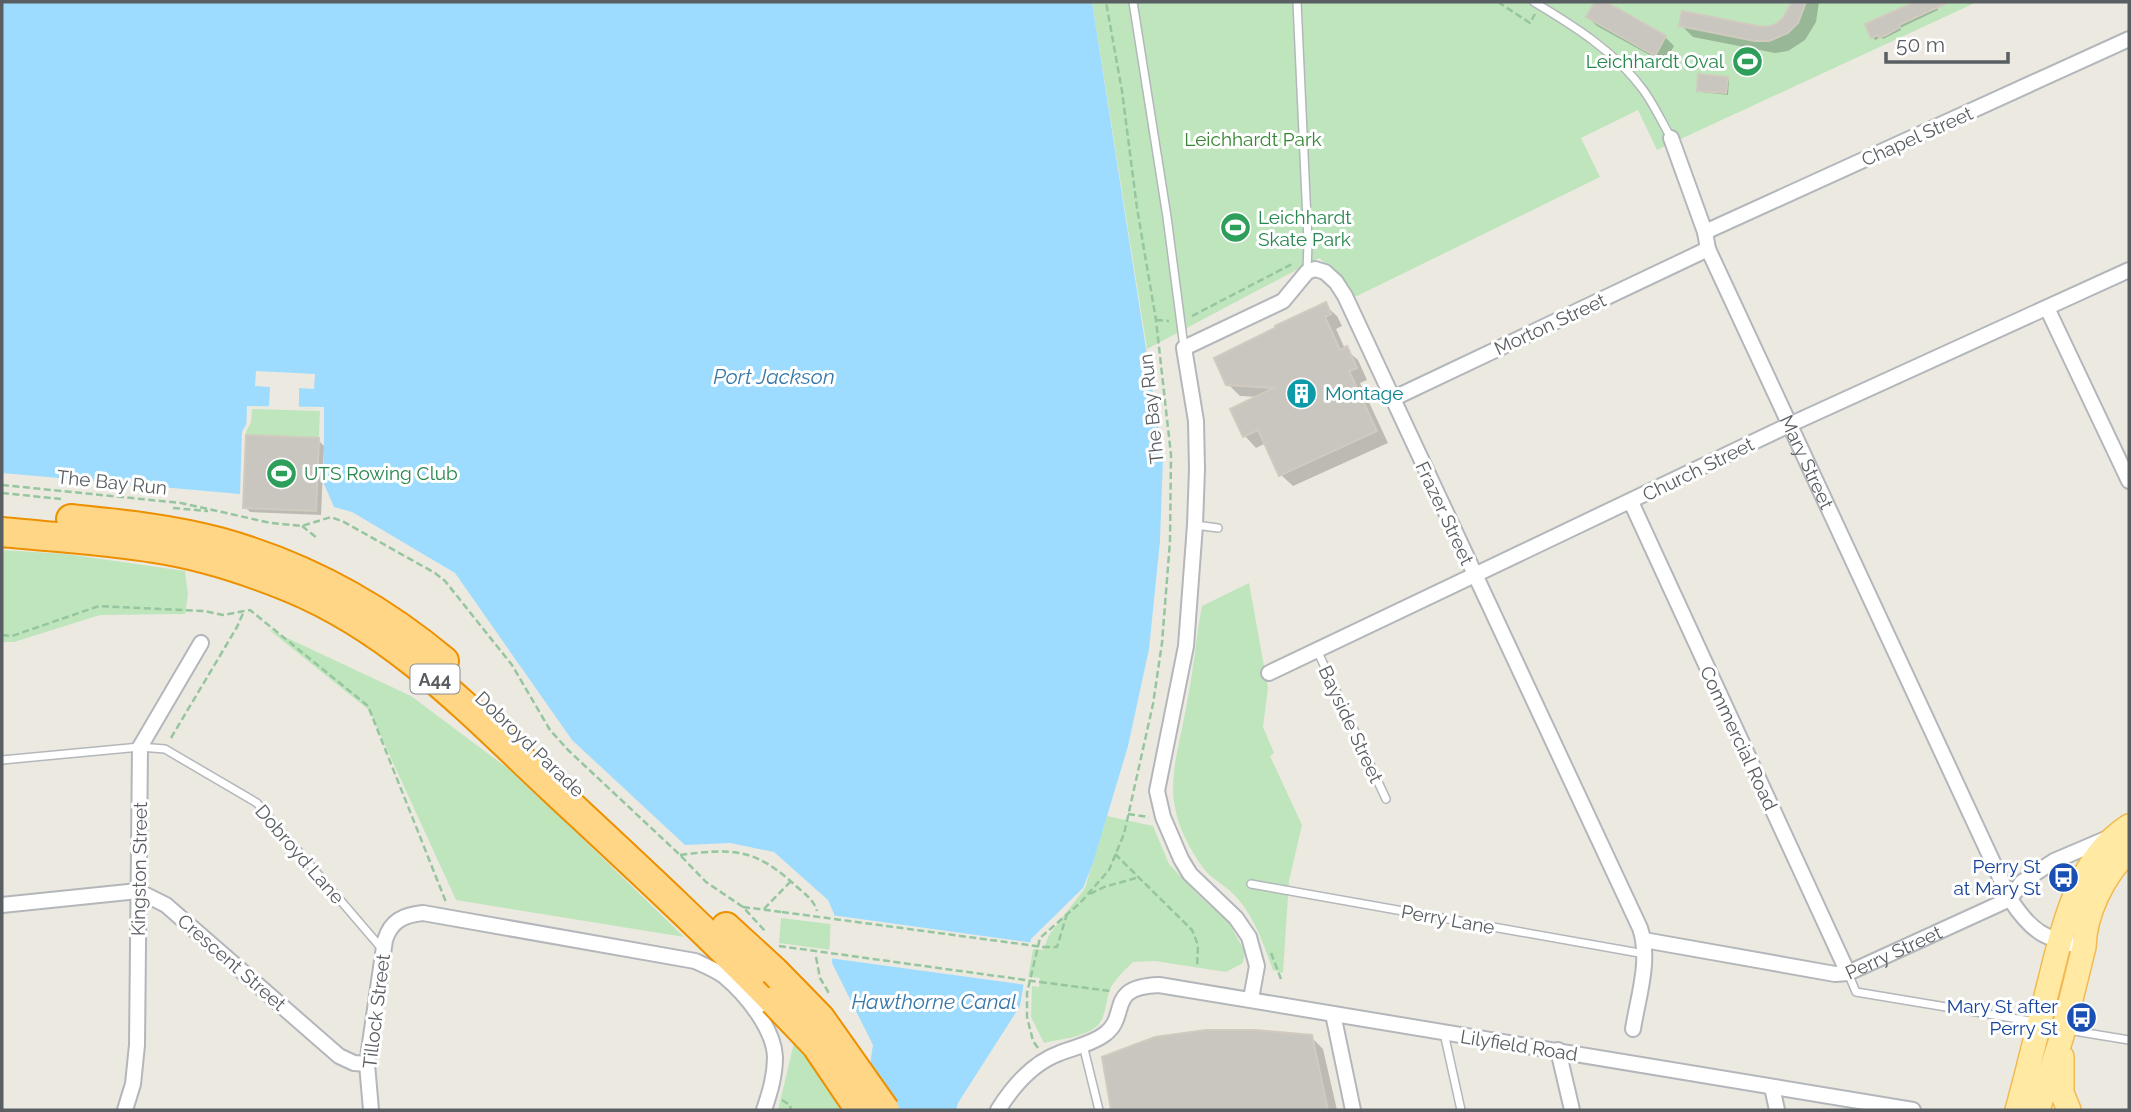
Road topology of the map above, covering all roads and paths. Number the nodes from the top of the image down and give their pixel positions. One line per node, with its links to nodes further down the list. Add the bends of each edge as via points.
1 (1106, 2): 13 (path, The Bay Run)
2 (1133, 2): 14 (lane)
3 (1297, 2): 10 (lane, via 1308,242)
4 (1498, 2): 5 (path, via 1530,23)
5 (1538, 4): 7 (lane, Mary Street, via 1571,23 1643,88)
6 (2129, 39): 8 (street, Chapel Street)
7 (1671, 138): 8 (street, Mary Street)
8 (1704, 232): 9 (street, Mary Street)
9 (1708, 249): 16 (street, Morton Street); 17 (street, Mary Street)
10 (1302, 267): 14 (path, via 1268,278); 15 (street, via 1283,302); 16 (street, Frazer Street, via 1325,272 1336,282)
11 (2129, 270): 12 (street, Church Street)
12 (2047, 307): 17 (street, Church Street); 18 (street)
13 (1156, 320): 14 (path); 37 (path, The Bay Run, via 1171,455 1170,541 1153,704)
14 (1181, 321): 15 (lane)
15 (1184, 348): 22 (street, via 1196,421)
16 (1392, 399): 27 (street, Frazer Street)
17 (1789, 425): 20 (street, Church Street); 47 (street, Mary Street)
18 (2129, 481)
19 (2, 485): 23 (path, The Bay Run, via 180,503)
20 (1631, 502): 27 (street, Church Street); 61 (street, Commercial Road)
21 (2, 513): 59 (highway, Dobroyd Parade / A44, via 128,525 217,541 270,557 343,590 415,636 566,779)
22 (1195, 525): 24 (lane); 38 (street, via 1186,646 1157,791)
23 (302, 526): 26 (path); 40 (path, via 331,517 435,572 512,665 550,730)
24 (1218, 528)
25 (2, 532): 79 (highway, Dobroyd Parade / A44, bridge, via 199,557 292,588 352,618 460,701 710,935 816,1045)
26 (317, 538)
27 (1474, 574): 31 (street, Church Street); 56 (street, Frazer Street)
28 (244, 611): 29 (path, via 223,615 99,606 12,636); 34 (path); 53 (path, via 250,610 368,706)
29 (2, 635)
30 (201, 643): 33 (street, Kingston Street)
31 (1316, 649): 32 (street, Church Street); 36 (lane, Bayside Street)
32 (1269, 673)
33 (140, 747): 34 (lane, Dobroyd Lane); 35 (lane, Dobroyd Lane); 45 (street, Kingston Street)
34 (165, 749): 58 (lane, Dobroyd Lane, via 257,803)
35 (2, 760)
36 (1387, 799)
37 (1128, 814): 38 (path); 41 (path, The Bay Run)
38 (1163, 817): 63 (street, via 1190,874 1249,937 1257,966)
39 (2126, 837): 47 (street, Perry Street, via 2054,861 2022,882); 55 (main road, via 2099,854 2084,877); 57 (main road, via 2096,899)
40 (679, 853): 43 (path, via 743,852); 49 (path, via 706,882)
41 (1115, 854): 42 (path); 46 (path, The Bay Run, via 1109,870)
42 (1137, 878): 46 (path); 60 (path, via 1192,930 1198,945)
43 (791, 881): 50 (path); 51 (path, via 815,903)
44 (1251, 884): 56 (lane, Perry Lane)
45 (138, 891): 48 (street); 73 (street, Crescent Street, via 166,905 338,1056); 76 (street, Kingston Street, via 137,1045)
46 (1087, 895): 52 (path, The Bay Run)
47 (2010, 899): 55 (street, Mary Street, via 2039,934); 61 (street, Perry Street)
48 (2, 905)
49 (743, 907): 50 (path); 54 (path)
50 (764, 909): 52 (path, bridge, via 1043,947 1058,947)
51 (817, 911)
52 (1067, 914): 72 (path, The Bay Run, via 1040,938 1027,993 1032,1041)
53 (453, 918): 58 (street, Tillock Street, via 423,913 401,918 388,930); 78 (street, via 695,961 723,975 770,1033 774,1077)
54 (770, 936)
55 (2059, 942): 57 (street, Mary Street); 65 (main road)
56 (1644, 947): 61 (street, Perry Street); 66 (street)
57 (2084, 947): 67 (main road)
58 (383, 950): 73 (street, Tillock Street)
59 (776, 959): 62 (path, bridge); 80 (highway, Dobroyd Parade / A44, bridge)
60 (1197, 967)
61 (1848, 973): 65 (lane, via 1856,992)
62 (1127, 993): 63 (street, Lilyfield Road, via 1143,985 1158,985); 70 (street, via 1108,1032)
63 (1251, 999): 64 (street, Lilyfield Road)
64 (1333, 1014): 68 (street, Lilyfield Road); 83 (street)
65 (2039, 1023): 67 (lane); 88 (main road)
66 (1633, 1029)
67 (2063, 1032): 69 (lane); 89 (main road); 90 (main road, via 2062,1093)
68 (1444, 1033): 71 (street, Lilyfield Road); 84 (lane)
69 (2129, 1040)
70 (1083, 1045): 72 (street); 82 (lane)
71 (1558, 1050): 74 (street, Lilyfield Road); 85 (street)
72 (1046, 1059): 81 (street, via 1026,1074)
73 (367, 1064): 77 (street, Tillock Street)
74 (1772, 1087): 75 (street, Lilyfield Road); 86 (street)
75 (1886, 1108): 87 (street, Lilyfield Road)
76 (125, 1110)
77 (371, 1110)
78 (764, 1110)
79 (860, 1110)
80 (885, 1110)
81 (998, 1110)
82 (1099, 1110)
83 (1353, 1110)
84 (1461, 1110)
85 (1572, 1110)
86 (1777, 1110)
87 (1913, 1110)
88 (2017, 1110)
89 (2038, 1110)
90 (2069, 1110)

